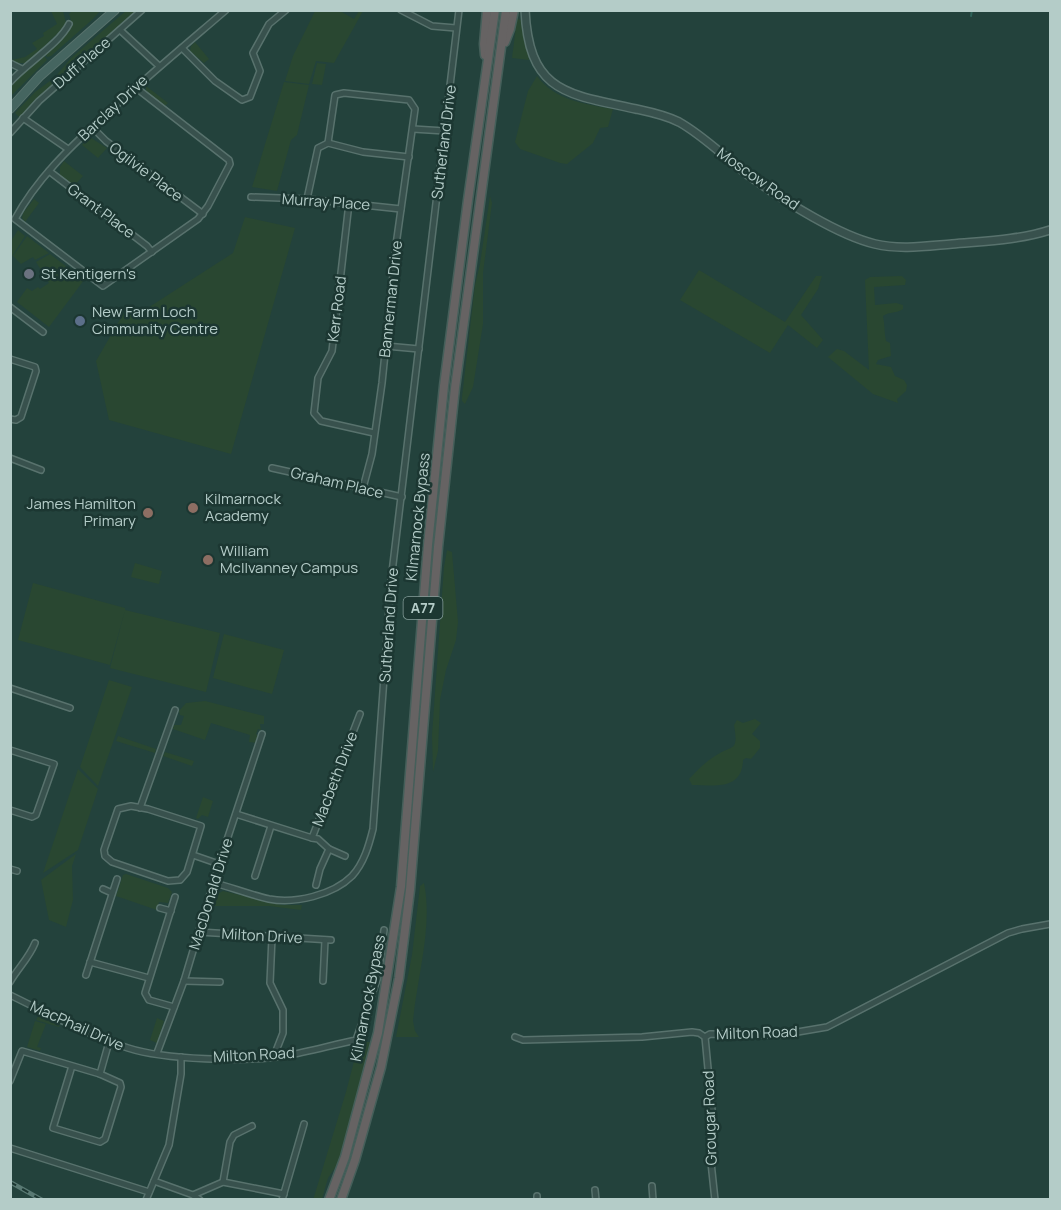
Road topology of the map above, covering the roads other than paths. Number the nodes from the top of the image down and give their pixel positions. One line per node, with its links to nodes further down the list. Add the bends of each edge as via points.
1 (115, 10): 23 (main road, via 40,76)
2 (142, 10): 14 (street, Duff Place)
3 (226, 10): 15 (street, Barclay Drive)
4 (286, 10): 15 (street, via 269,24 253,53 260,71 250,97 242,100)
5 (401, 10): 13 (street, via 432,26)
6 (459, 10): 13 (street, Sutherland Drive)
7 (487, 10): 19 (highway, A77)
8 (495, 10): 19 (highway, Kilmarnock Bypass / A77)
9 (506, 10): 16 (highway, Kilmarnock Bypass / A77)
10 (513, 10): 16 (highway, A77)
11 (525, 10): 38 (street, Moscow Road, via 534,59 554,85 580,97 669,117 757,181 821,221 865,241 889,246 926,246 1021,237)
12 (69, 24): 20 (street, via 64,33)
13 (456, 28): 27 (street, Sutherland Drive)
14 (120, 30): 18 (street); 24 (street, Duff Place)
15 (182, 48): 18 (street, Barclay Drive)
16 (501, 51): 112 (highway, Kilmarnock Bypass / A77, via 455,388 399,978 381,1067)
17 (10, 63): 20 (street)
18 (159, 66): 22 (street, Barclay Drive)
19 (487, 67): 111 (highway, Kilmarnock Bypass / A77, via 444,386 401,887 378,1033 345,1157)
20 (22, 69): 21 (street)
21 (10, 82)
22 (135, 87): 25 (street, Barclay Drive); 37 (street, via 229,161 228,170)
23 (10, 109)
24 (23, 118): 28 (street, Duff Place); 30 (street)
25 (92, 127): 30 (street, Barclay Drive); 37 (street, Ogilvie Place)
26 (413, 129): 27 (street); 29 (street, Bannerman Drive, via 415,109 409,100 344,93 335,95); 31 (street, Bannerman Drive)
27 (445, 131): 43 (street, Sutherland Drive)
28 (10, 134)
29 (328, 143): 31 (street); 34 (street, via 318,148)
30 (68, 149): 32 (street, Barclay Drive)
31 (409, 157): 36 (street, Bannerman Drive)
32 (49, 171): 39 (street, Grant Place); 39 (street, Barclay Drive, via 15,219 103,286)
33 (251, 197): 34 (street, Murray Place)
34 (307, 199): 35 (street, Murray Place)
35 (349, 203): 36 (street, Murray Place); 46 (street, Kerr Road, via 332,351 318,378 314,412 321,421)
36 (401, 209): 42 (street, Bannerman Drive)
37 (203, 214): 39 (street)
38 (1050, 230)
39 (152, 252)
40 (10, 308): 41 (street)
41 (43, 332)
42 (386, 346): 43 (street); 46 (street, Bannerman Drive)
43 (419, 350): 51 (street, Sutherland Drive)
44 (10, 359): 45 (street, via 35,367 36,371 21,417)
45 (10, 419)
46 (374, 433): 50 (street, Bannerman Drive)
47 (10, 458): 49 (street)
48 (272, 468): 50 (street, Graham Place)
49 (41, 470)
50 (363, 489): 51 (street, Graham Place)
51 (402, 497): 69 (street, Sutherland Drive, via 391,581 374,829 366,853 352,876 325,893 296,901 271,899)
52 (10, 688): 53 (street)
53 (70, 708)
54 (175, 710): 58 (street)
55 (360, 714): 62 (street, Macbeth Drive)
56 (262, 734): 60 (street, MacDonald Drive)
57 (10, 750): 59 (street, via 54,764 36,815)
58 (140, 808): 64 (street, via 201,826); 64 (street, via 118,809 105,856 168,881 180,880 188,872)
59 (10, 810)
60 (236, 814): 61 (street, Macbeth Drive); 66 (street, MacDonald Drive)
61 (271, 826): 62 (street, Macbeth Drive); 67 (street)
62 (312, 838): 63 (street)
63 (329, 849): 65 (street); 70 (street)
64 (193, 855): 66 (street)
65 (345, 856)
66 (219, 864): 69 (street, MacDonald Drive)
67 (255, 876)
68 (117, 879): 72 (street)
69 (215, 883): 78 (street, MacDonald Drive)
70 (316, 885)
71 (103, 889): 72 (street)
72 (112, 892): 81 (street)
73 (175, 897): 75 (street)
74 (160, 908): 75 (street)
75 (171, 911): 83 (street)
76 (1050, 924): 91 (street, Milton Road, via 1008,933 827,1027 780,1035)
77 (384, 930): 94 (street, Milton Road, via 378,976 356,1040)
78 (200, 932): 79 (street, Milton Drive); 84 (street, MacDonald Drive)
79 (273, 937): 85 (street, Milton Drive, via 328,940); 94 (street, via 270,983 283,1010 283,1033)
80 (35, 943): 86 (street)
81 (90, 962): 82 (street); 83 (street)
82 (86, 975)
83 (148, 978): 89 (street, via 147,998)
84 (184, 981): 87 (street); 89 (street, MacDonald Drive)
85 (323, 981)
86 (10, 982)
87 (220, 982)
88 (10, 995): 92 (street, MacPhail Drive)
89 (174, 1007): 93 (street, MacDonald Drive)
90 (515, 1037): 91 (street, Milton Road, via 642,1037 693,1032)
91 (705, 1037): 115 (street, Grougar Road)
92 (109, 1042): 93 (street, MacPhail Drive); 97 (street)
93 (157, 1053): 95 (street, MacPhail Drive)
94 (274, 1056): 95 (street, Milton Road)
95 (181, 1057): 102 (street, via 169,1145)
96 (72, 1066): 97 (street); 97 (street, via 53,1128 100,1142 105,1140 121,1087); 98 (street, via 22,1051)
97 (100, 1074)
98 (10, 1081)
99 (304, 1124): 108 (street)
100 (252, 1126): 103 (street, via 234,1135 230,1142)
101 (10, 1148): 106 (street)
102 (154, 1181): 106 (street); 107 (street)
103 (223, 1182): 107 (street); 108 (street)
104 (652, 1186): 114 (street)
105 (595, 1190): 113 (street)
106 (149, 1192): 109 (street)
107 (193, 1195): 110 (street)
108 (283, 1197)
109 (146, 1200)
110 (200, 1200)
111 (329, 1200)
112 (341, 1200)
113 (596, 1200)
114 (653, 1200)
115 (715, 1200)

